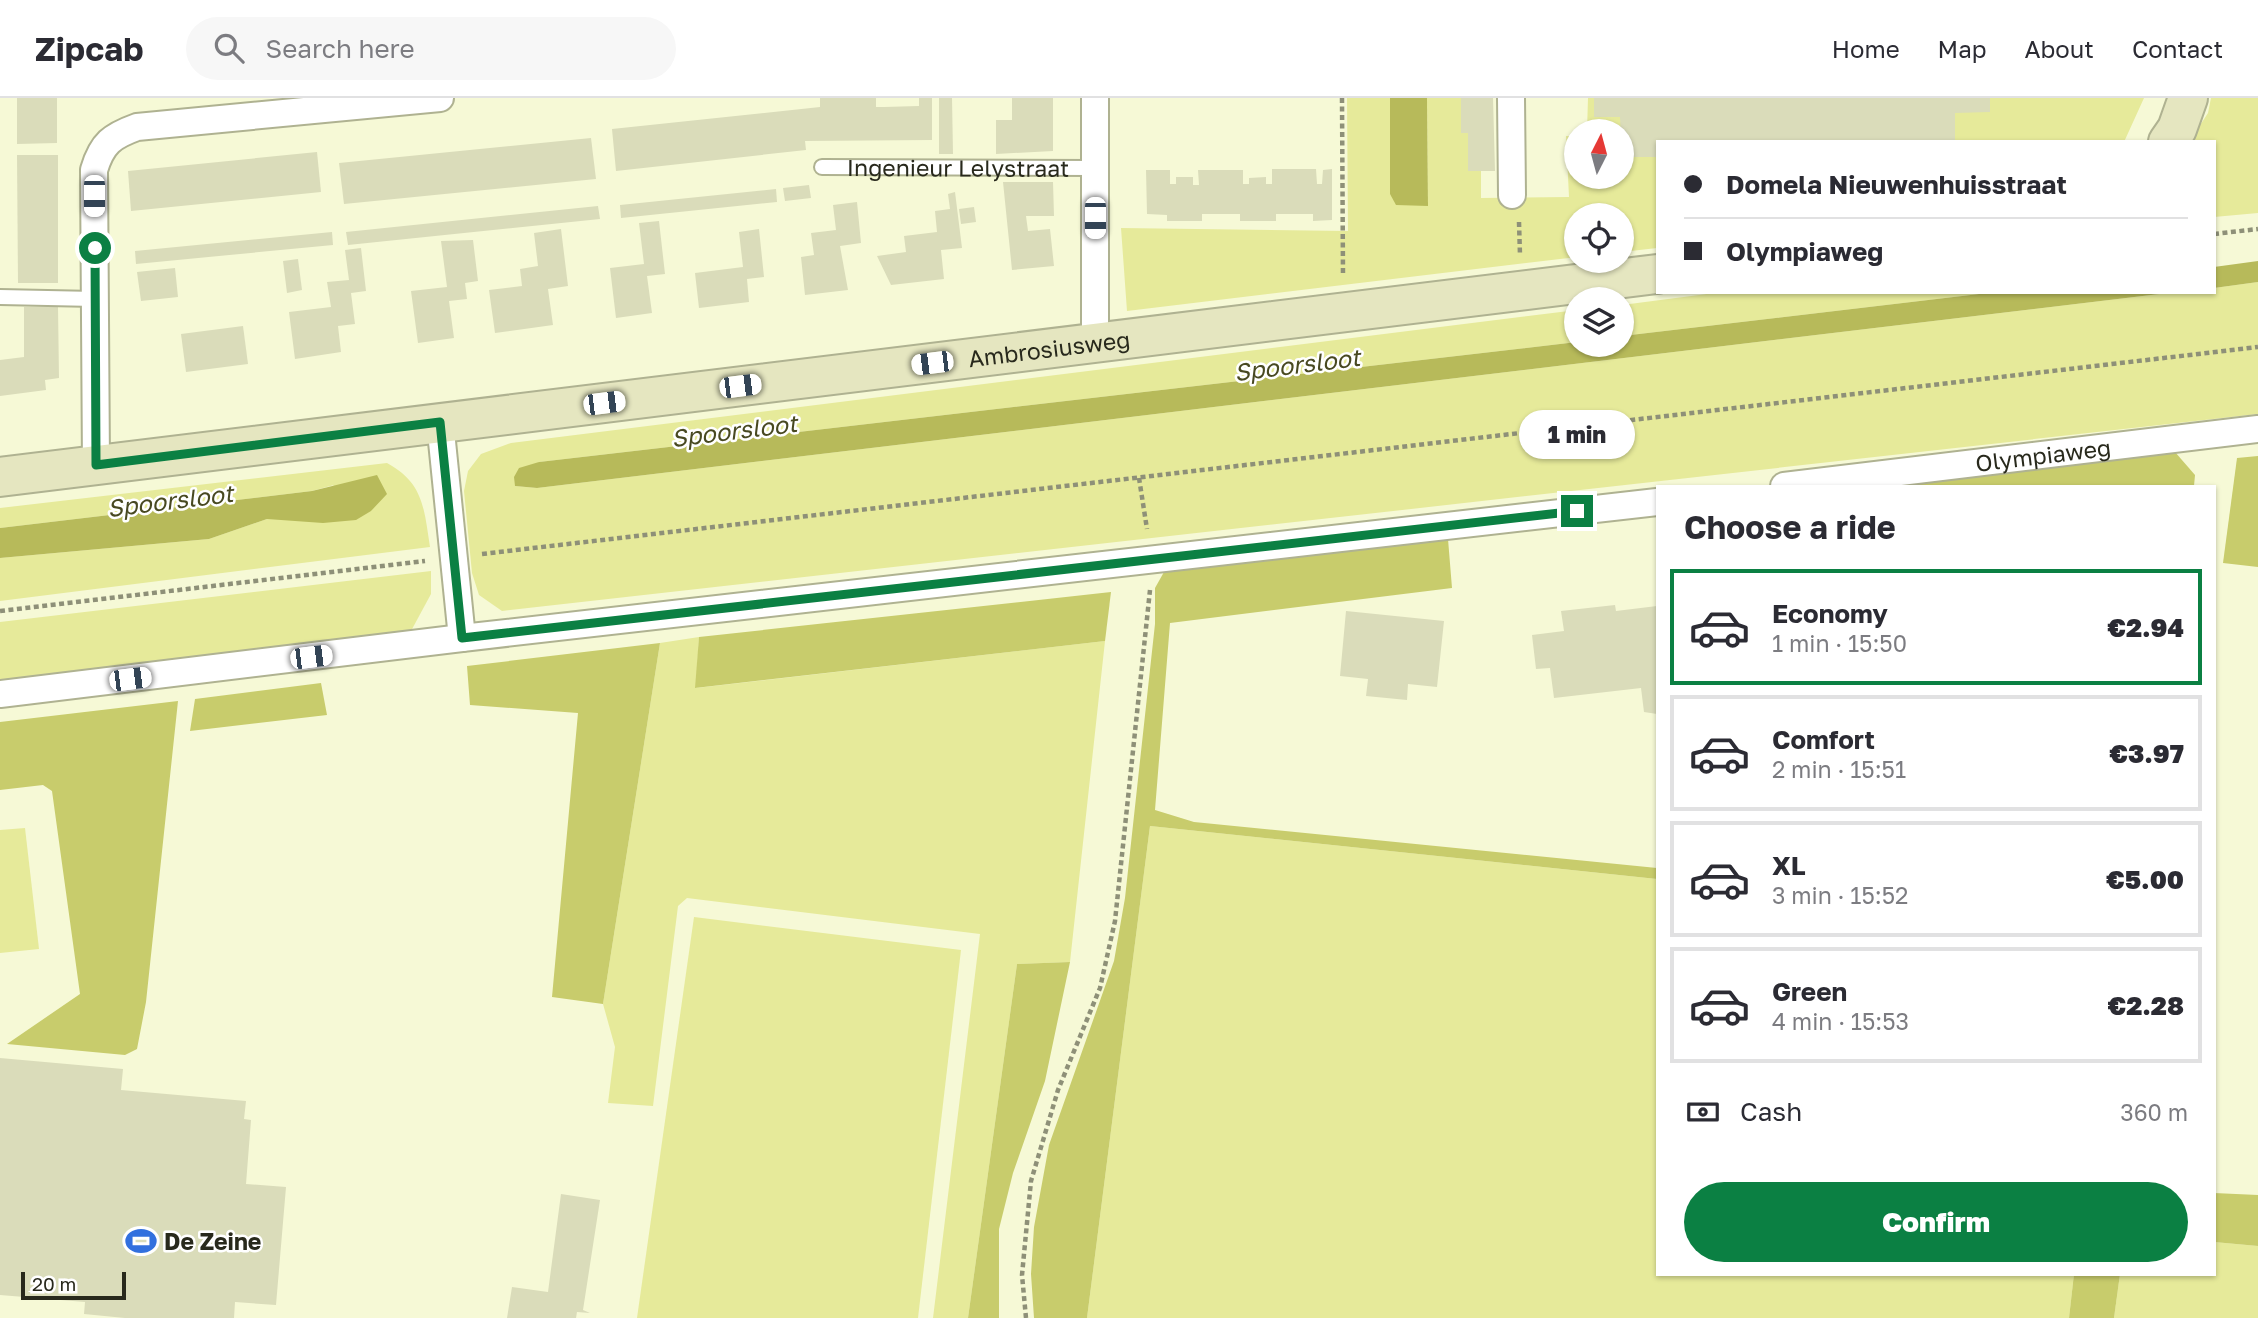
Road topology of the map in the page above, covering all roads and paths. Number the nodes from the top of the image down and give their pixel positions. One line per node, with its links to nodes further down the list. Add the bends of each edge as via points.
1 (440, 98): 6 (street)
2 (1095, 98): 9 (street, Ingenieur Lelystraat)
3 (1342, 98): 17 (path)
4 (1511, 98): 10 (street)
5 (2188, 98): 7 (main road)
6 (246, 107): 16 (street, via 137,127 112,136 100,149 94,170)
7 (2169, 140)
8 (822, 167): 9 (lane, Ingenieur Lelystraat)
9 (1095, 168): 18 (street, Ingenieur Lelystraat)
10 (1512, 195): 14 (path, via 1519,208)
11 (2258, 229): 12 (path)
12 (2216, 234)
13 (1656, 274): 14 (main road, Ambrosiusweg)
14 (1521, 291): 17 (main road, Ambrosiusweg)
15 (0, 297): 16 (lane)
16 (95, 299): 22 (street)
17 (1343, 312): 18 (main road, Ambrosiusweg)
18 (1095, 343): 20 (main road, Ambrosiusweg)
19 (2258, 347): 24 (path)
20 (440, 422): 22 (main road, Ambrosiusweg); 27 (street)
21 (2258, 429): 25 (street, Olympiaweg)
22 (96, 465): 23 (main road, Ambrosiusweg)
23 (0, 477)
24 (1139, 478): 27 (path); 28 (path)
25 (1792, 485)
26 (1656, 502): 28 (street)
27 (454, 558): 29 (path); 30 (street)
28 (1152, 561): 30 (street); 32 (path, via 1115,920 1100,988 1058,1090 1031,1181 1022,1275)
29 (0, 611)
30 (462, 638): 31 (street)
31 (0, 694)
32 (1026, 1318)

